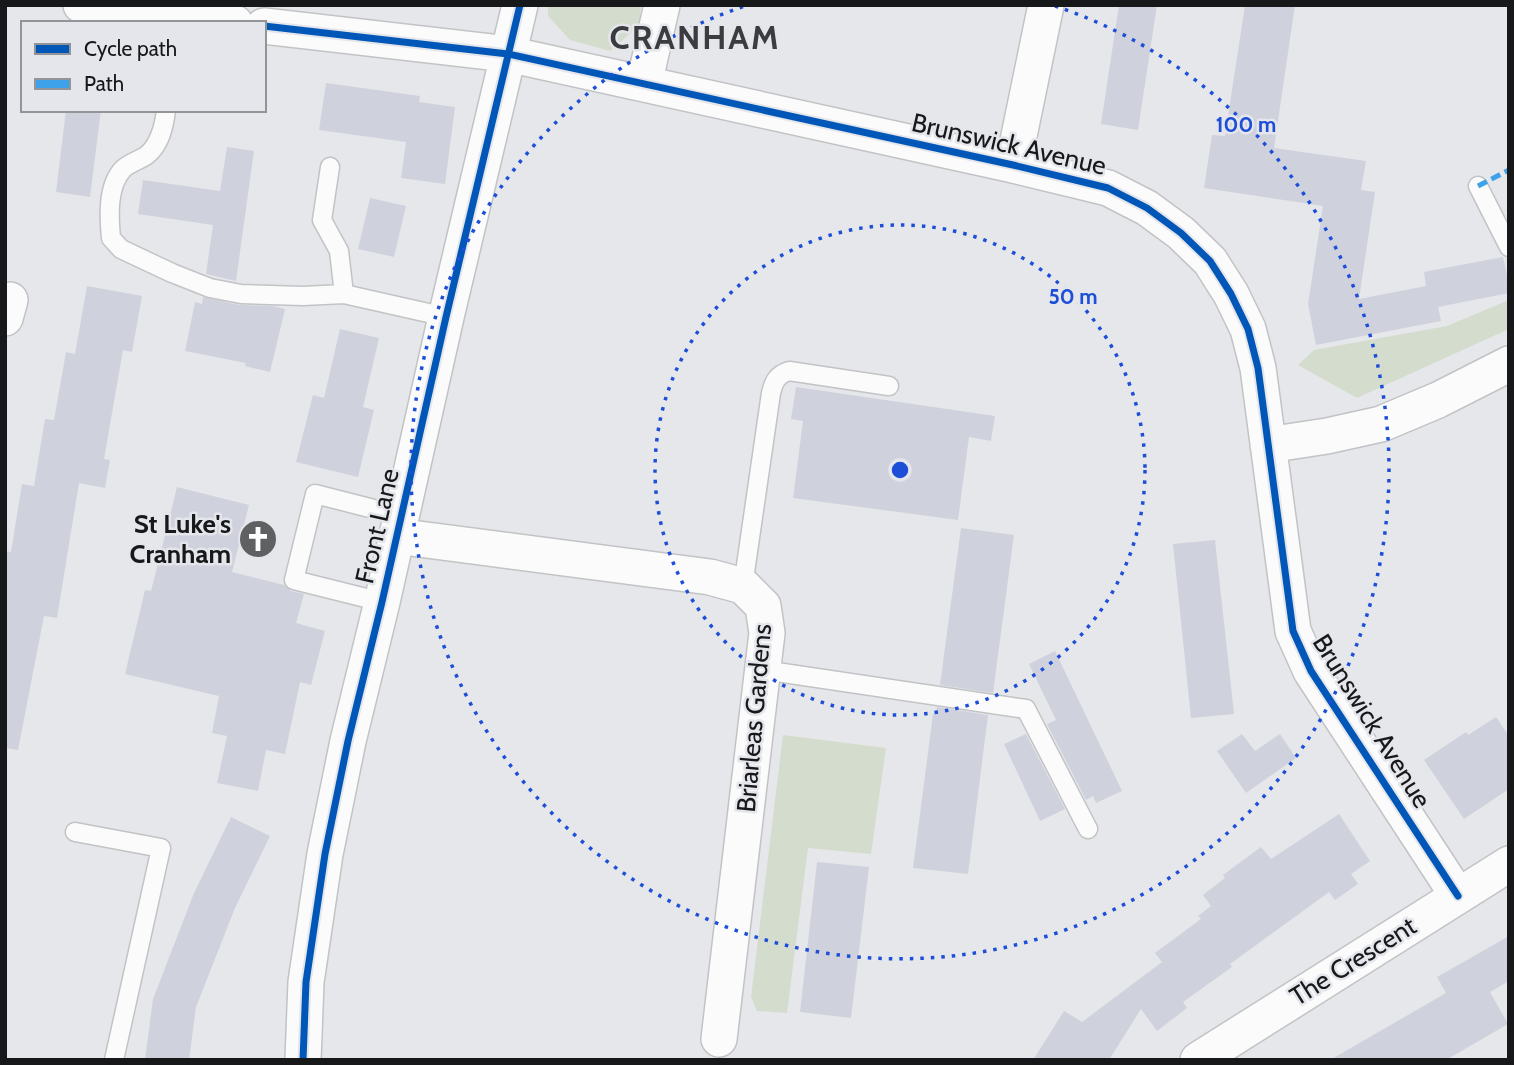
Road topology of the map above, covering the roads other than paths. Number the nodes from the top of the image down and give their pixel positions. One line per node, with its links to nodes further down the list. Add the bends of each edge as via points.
1 (81, 5): 5 (street)
2 (520, 5): 8 (street, Front Lane)
3 (662, 5): 9 (street)
4 (1046, 5): 11 (street)
5 (177, 19): 6 (street)
6 (206, 21)
7 (266, 26): 8 (street, Brunswick Avenue)
8 (508, 54): 9 (street, Brunswick Avenue); 16 (street, Front Lane)
9 (644, 84): 11 (street, Brunswick Avenue)
10 (166, 112): 15 (lane, via 159,141 148,154 123,169 113,185 111,238 121,248 210,288 241,294)
11 (1013, 165): 19 (street, Brunswick Avenue, via 1108,188 1147,208 1210,261 1248,328)
12 (330, 167): 15 (lane, via 322,220 339,251)
13 (1478, 187): 14 (lane)
14 (1509, 247)
15 (344, 294): 16 (lane)
16 (446, 317): 20 (street, Front Lane)
17 (1509, 364): 19 (street, via 1381,424)
18 (889, 386): 21 (lane, via 789,371 773,383)
19 (1268, 445): 27 (street, Brunswick Avenue, via 1293,631 1311,671)
20 (398, 526): 21 (street, Briarleas Gardens); 22 (street, Front Lane); 22 (lane, via 315,495 294,580)
21 (743, 586): 23 (street, Briarleas Gardens, via 763,606 767,633)
22 (382, 602): 30 (street, Front Lane, via 325,854 306,982)
23 (763, 670): 24 (lane, via 1026,709); 28 (street, Briarleas Gardens)
24 (1088, 829)
25 (75, 832): 29 (lane, via 161,848)
26 (1509, 864): 27 (street, The Crescent)
27 (1458, 895): 31 (street, The Crescent)
28 (719, 1039)
29 (114, 1060)
30 (303, 1060)
31 (1198, 1060)

